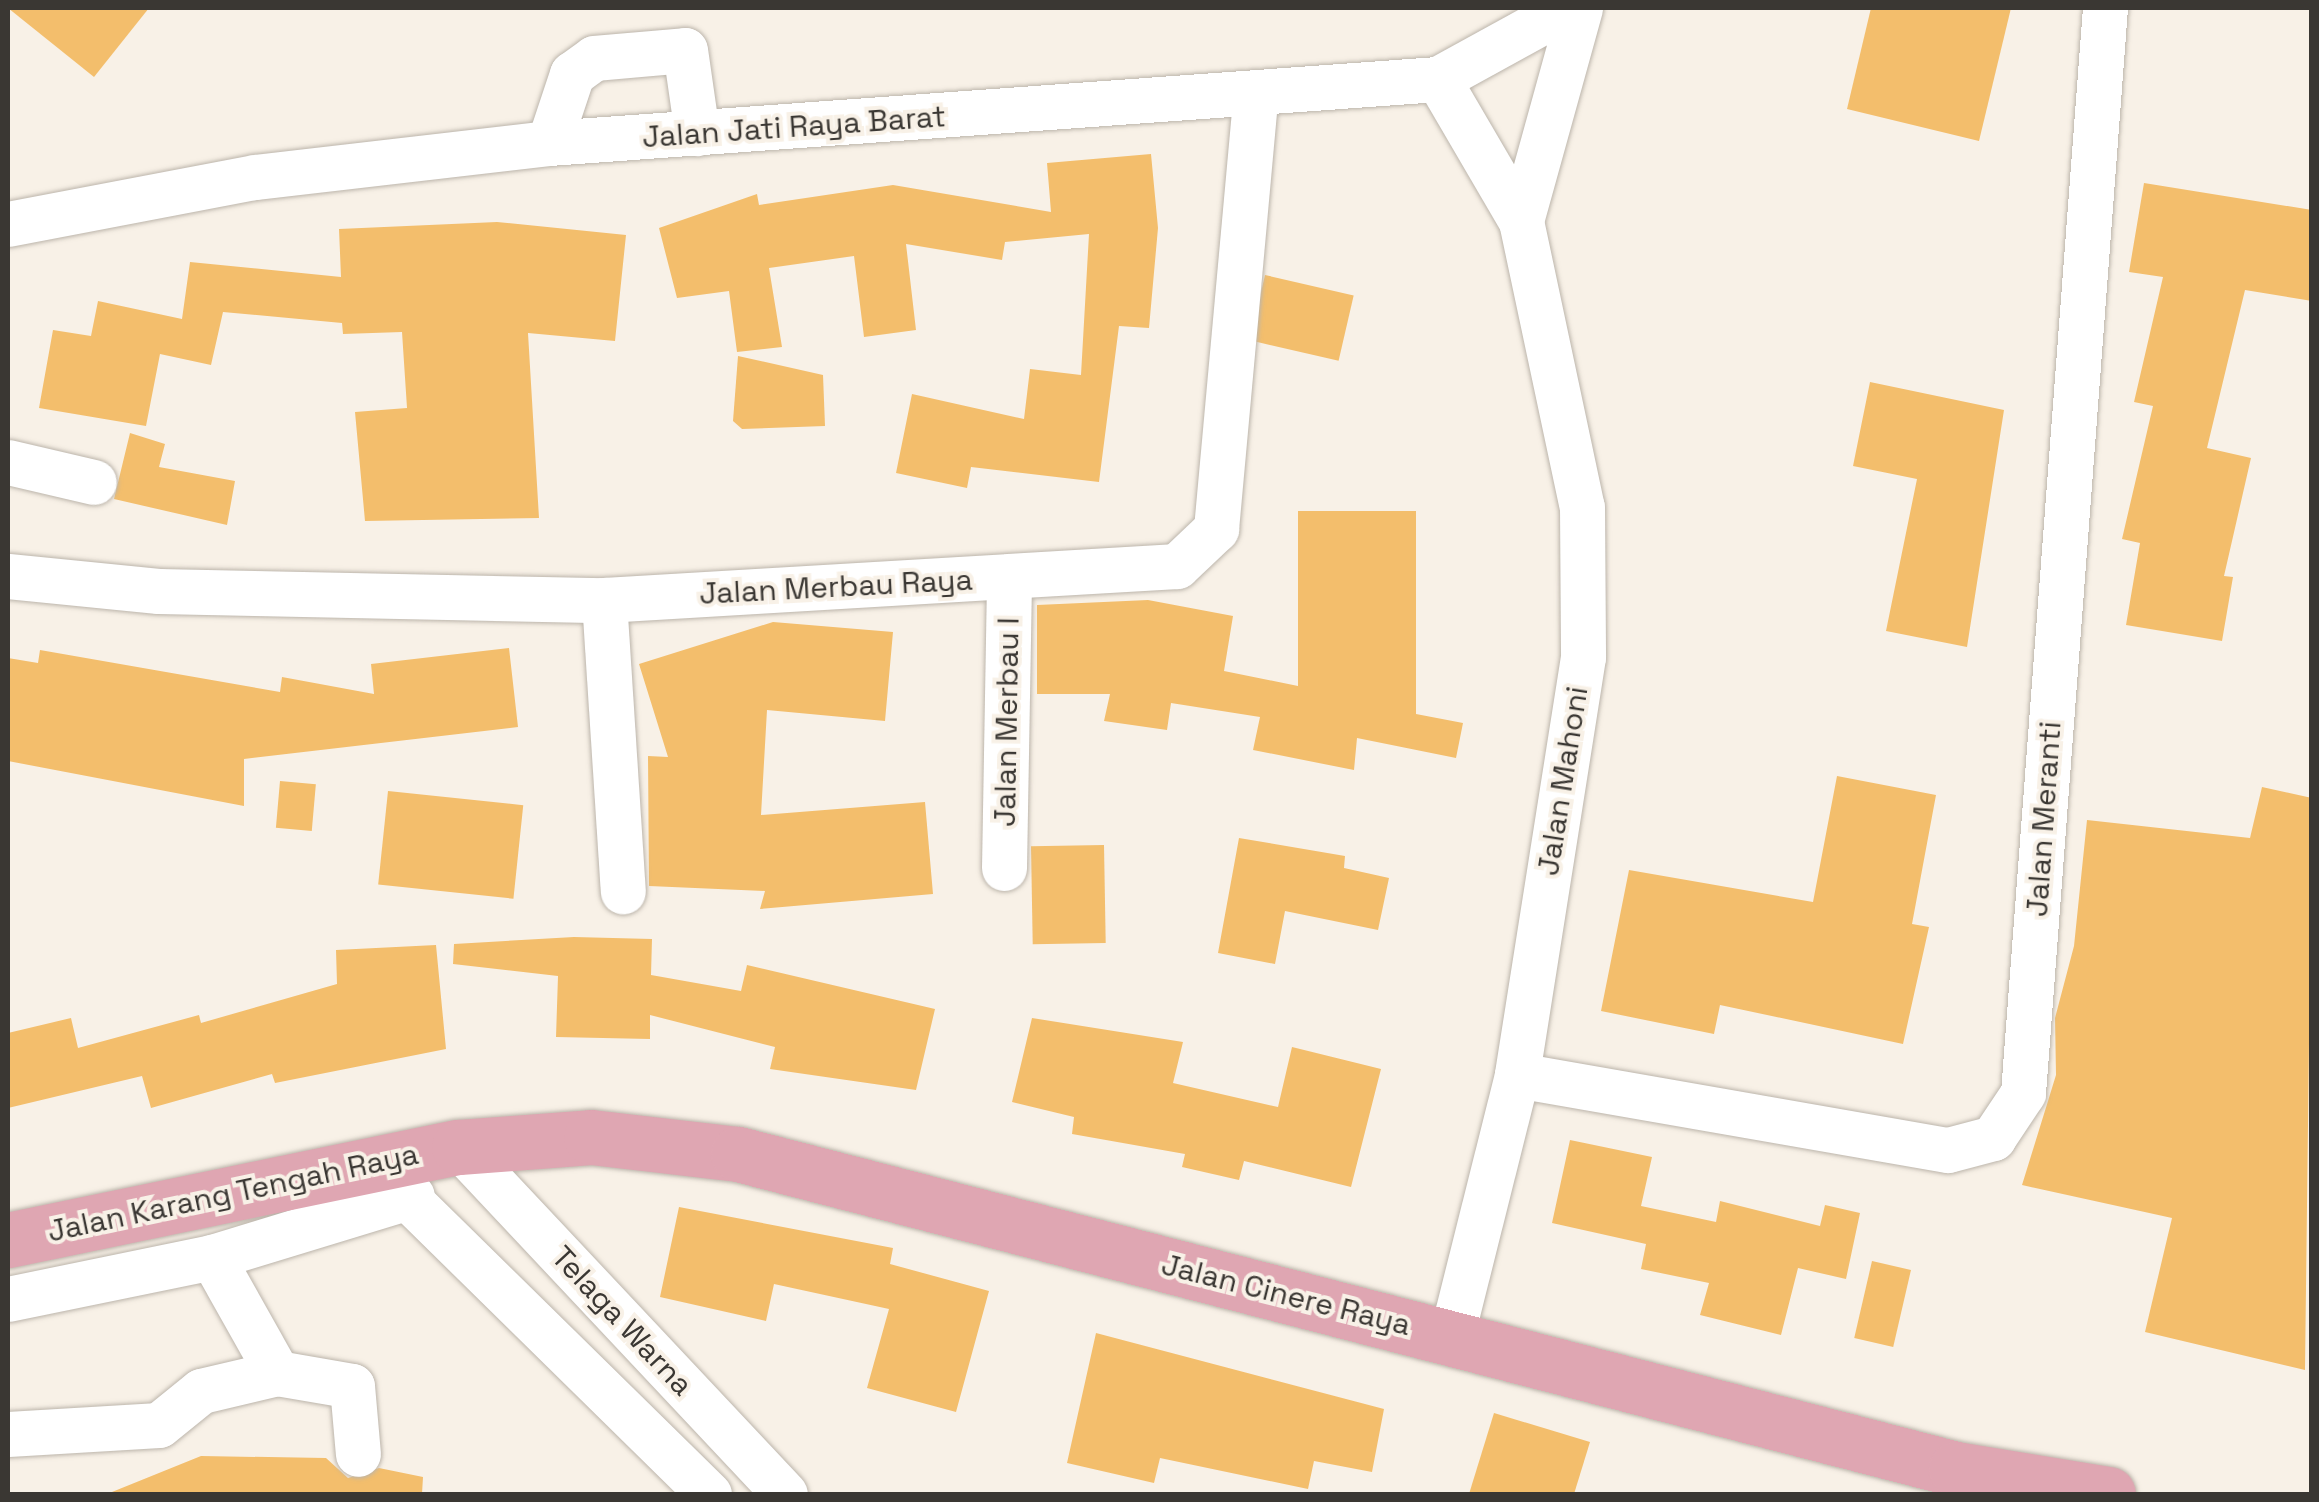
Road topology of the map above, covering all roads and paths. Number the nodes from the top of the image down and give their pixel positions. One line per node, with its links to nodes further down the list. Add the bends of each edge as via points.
1 (1567, 8): 4 (street, Jalan Jati Raya Barat)
2 (1580, 8): 8 (street, Jalan Mahoni)
3 (2104, 8): 17 (street, Jalan Meranti, via 2023,1092 1993,1138 1948,1150)
4 (1438, 79): 5 (street, Jalan Jati Raya Barat); 8 (street, Jalan Mahoni)
5 (1255, 97): 6 (street, Jalan Jati Raya Barat); 13 (street, Jalan Merbau Raya, via 1216,529 1177,566)
6 (697, 133): 7 (street, Jalan Jati Raya Barat); 7 (street, via 686,50 594,58 572,74)
7 (548, 143): 9 (street, Jalan Jati Raya Barat, via 255,177)
8 (1521, 220): 17 (street, Jalan Mahoni, via 1582,507 1583,657)
9 (8, 224)
10 (8, 462): 11 (street)
11 (94, 482)
12 (8, 576): 14 (street, Jalan Merbau Raya, via 158,590)
13 (1009, 577): 14 (street, Jalan Merbau Raya); 15 (street, Jalan Merbau I)
14 (604, 600): 16 (street)
15 (1004, 868)
16 (623, 891)
17 (1516, 1075): 24 (street, Jalan Mahoni)
18 (460, 1147): 19 (main road, Jalan Karang Tengah Raya); 24 (main road, Jalan Cinere Raya, via 590,1137 738,1154); 29 (street, Telaga Warna)
19 (391, 1179): 20 (main road, Jalan Karang Tengah Raya); 22 (street); 28 (street, Telaga Warna)
20 (187, 1204): 21 (main road, Jalan Karang Tengah Raya); 22 (street)
21 (8, 1240)
22 (205, 1258): 23 (street); 25 (street)
23 (8, 1299)
24 (1450, 1337): 30 (main road, Jalan Cinere Raya, via 1956,1469)
25 (277, 1372): 26 (street, via 202,1391 159,1426); 27 (street, via 352,1386)
26 (8, 1434)
27 (358, 1454)
28 (710, 1494)
29 (784, 1494)
30 (2108, 1494)

